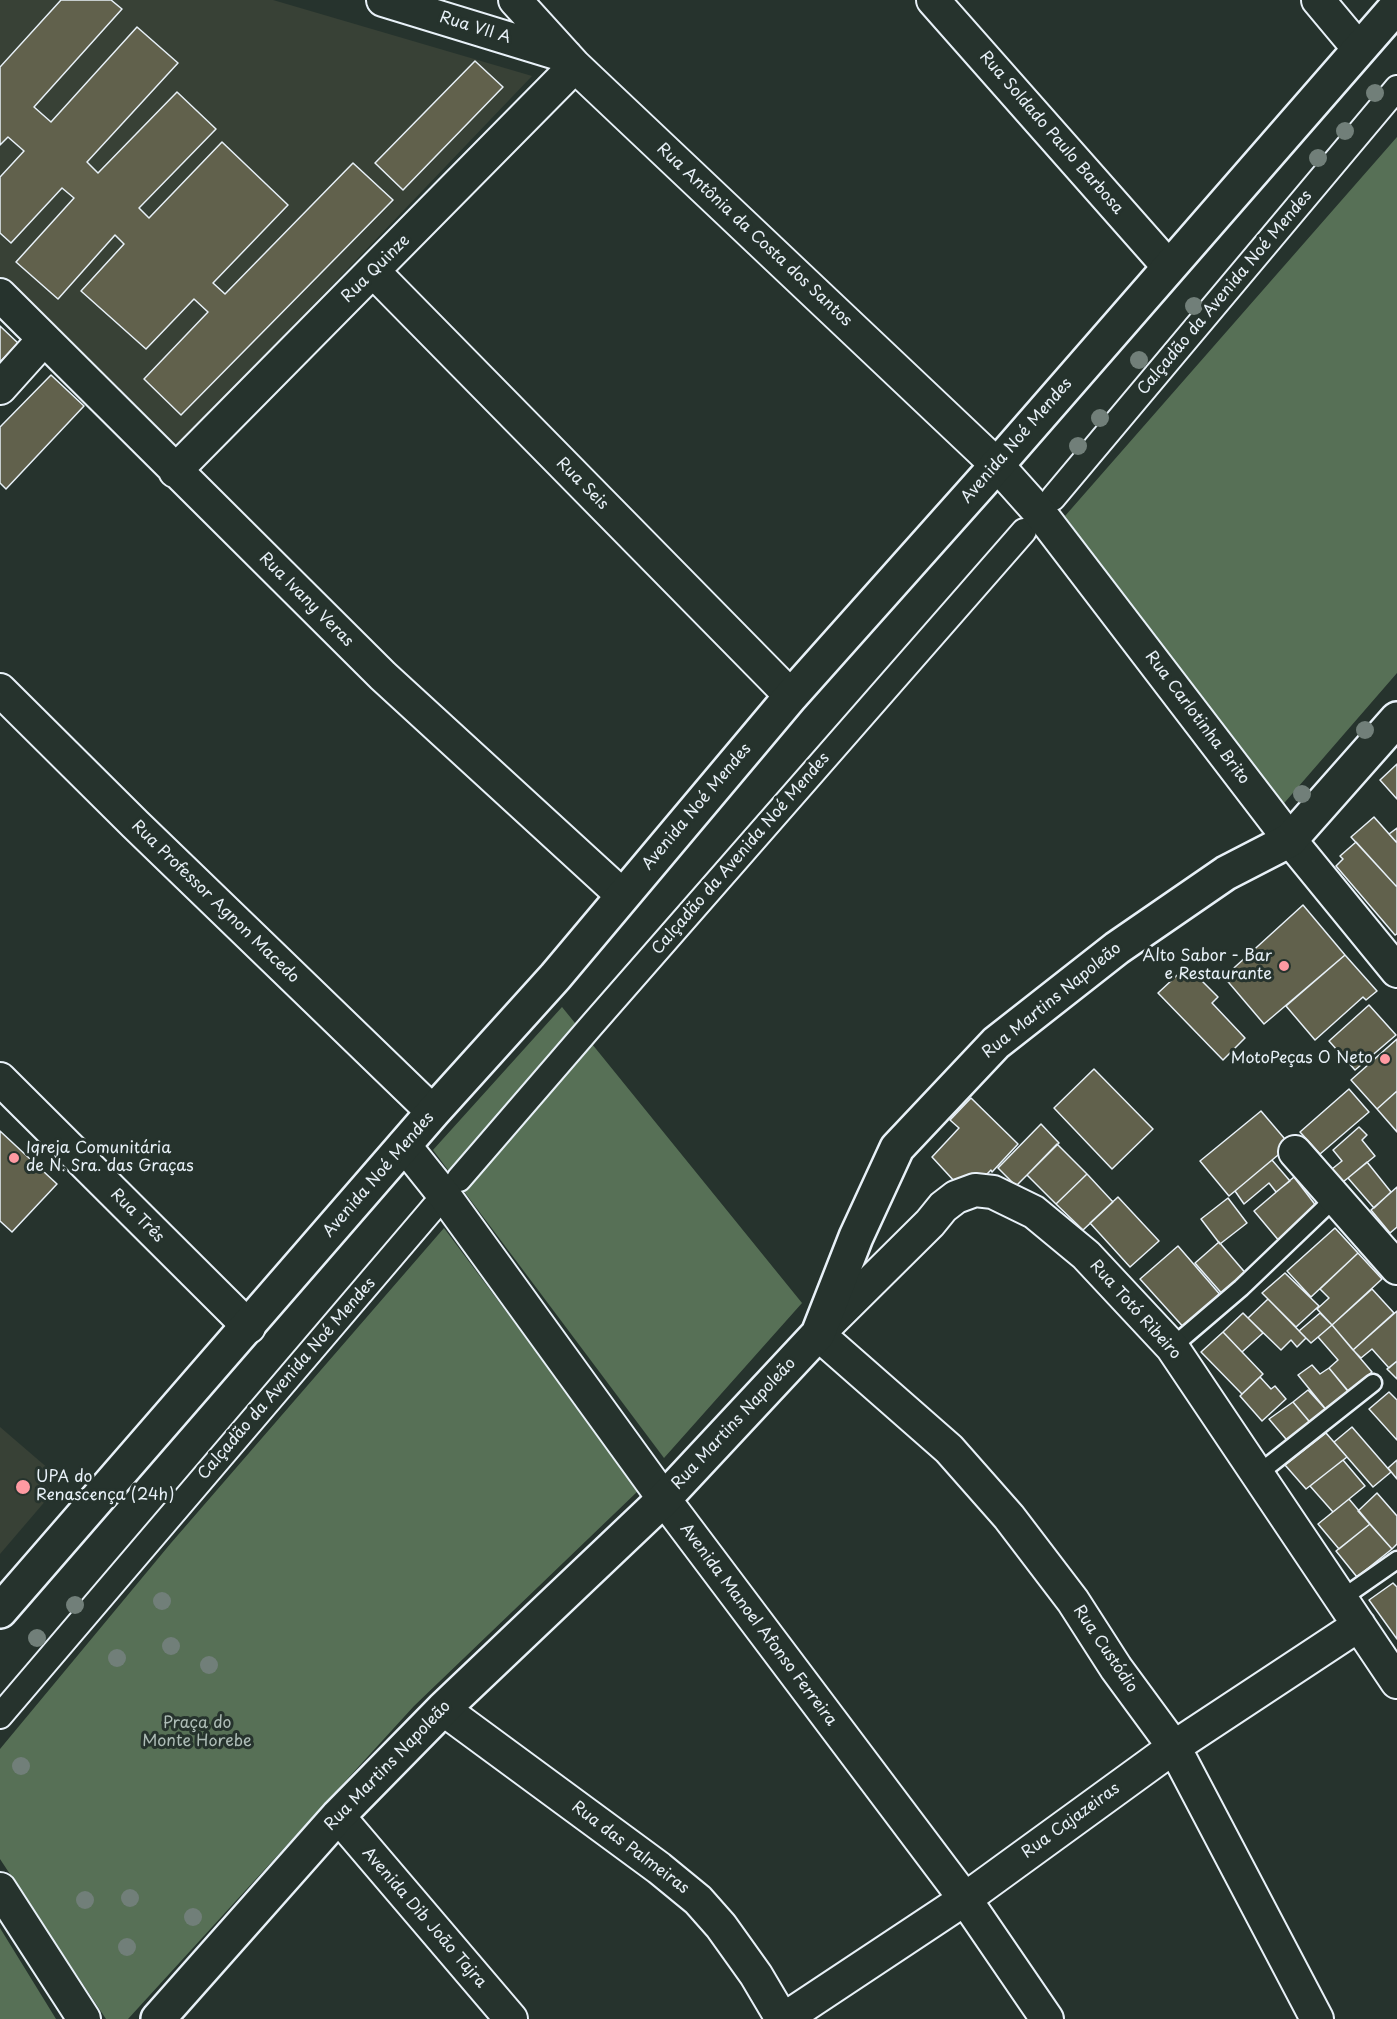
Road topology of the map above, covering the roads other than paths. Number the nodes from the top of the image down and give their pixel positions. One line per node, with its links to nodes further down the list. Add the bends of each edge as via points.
1 (383, 0): 7 (street, Rua VII A)
2 (515, 0): 7 (street, Rua Antônia da Costa dos Santos)
3 (933, 0): 9 (street, Rua Soldado Paulo Barbosa)
4 (1318, 0): 6 (street)
5 (1397, 6): 6 (main road, Avenida Noé Mendes)
6 (1359, 49): 9 (main road, Avenida Noé Mendes)
7 (571, 61): 10 (street, Rua Quinze); 14 (street, Rua Antônia da Costa dos Santos)
8 (1397, 88): 16 (street, Calçadão da Avenida Noé Mendes)
9 (1168, 266): 14 (main road, Avenida Noé Mendes)
10 (374, 272): 15 (street, Rua Quinze); 19 (street, Rua Seis)
11 (0, 295): 12 (street, Rua Ivany Veras)
12 (44, 339): 13 (street); 15 (street, Rua Ivany Veras)
13 (0, 387)
14 (997, 465): 19 (main road, Avenida Noé Mendes); 21 (street, Rua Carlotinha Brito, via 1040,513)
15 (175, 471): 22 (street, Rua Ivany Veras, via 383,676)
16 (1053, 498)
17 (1024, 531): 28 (street, Calçadão da Avenida Noé Mendes)
18 (0, 690): 25 (street, Rua Professor Agnon Macedo)
19 (791, 696): 22 (main road, Avenida Noé Mendes)
20 (1397, 719): 21 (main road)
21 (1290, 840): 23 (street, Rua Carlotinha Brito); 33 (main road, Rua Martins Napoleão, via 1226,873 1117,948 996,1043 897,1148)
22 (622, 895): 25 (main road, Avenida Noé Mendes, via 555,977)
23 (1397, 971)
24 (0, 1079): 32 (street, Rua Três)
25 (433, 1112): 26 (main road, Avenida Noé Mendes)
26 (404, 1144): 32 (main road, Avenida Noé Mendes); 37 (street, Avenida Manoel Afonso Ferreira)
27 (1295, 1152): 29 (street)
28 (459, 1179)
29 (1335, 1198): 31 (street); 34 (lane, via 1241,1288)
30 (434, 1207): 44 (street, Calçadão da Avenida Noé Mendes)
31 (1397, 1268)
32 (249, 1327): 40 (main road, Avenida Noé Mendes)
33 (818, 1334): 34 (street, Rua Totó Ribeiro, via 944,1207 975,1190 1004,1196 1048,1222 1086,1255); 37 (main road, Rua Martins Napoleão); 45 (street, Rua Custódio, via 949,1449 1009,1517 1073,1601)
34 (1172, 1347): 36 (street, Rua Totó Ribeiro)
35 (1373, 1383): 36 (lane)
36 (1258, 1474): 39 (street, Rua Totó Ribeiro)
37 (663, 1499): 43 (main road, Rua Martins Napoleão); 48 (street, Avenida Manoel Afonso Ferreira)
38 (1397, 1560): 39 (lane)
39 (1341, 1599): 41 (street, Rua Totó Ribeiro)
40 (0, 1611)
41 (1359, 1625): 42 (street, Rua Totó Ribeiro); 45 (street, Rua Cajazeiras)
42 (1397, 1682)
43 (443, 1709): 46 (main road, Rua Martins Napoleão); 52 (street, Rua das Palmeiras, via 698,1900 721,1926)
44 (0, 1716)
45 (1174, 1747): 48 (street, Rua Cajazeiras); 54 (street, Rua Custódio)
46 (338, 1816): 50 (main road, Rua Martins Napoleão); 51 (street, Avenida Dib João Tajra)
47 (0, 1889): 49 (street)
48 (964, 1899): 52 (street, Rua Cajazeiras); 53 (street, Avenida Manoel Afonso Ferreira)
49 (84, 2019)
50 (158, 2019)
51 (511, 2019)
52 (783, 2019)
53 (1047, 2019)
54 (1317, 2019)

